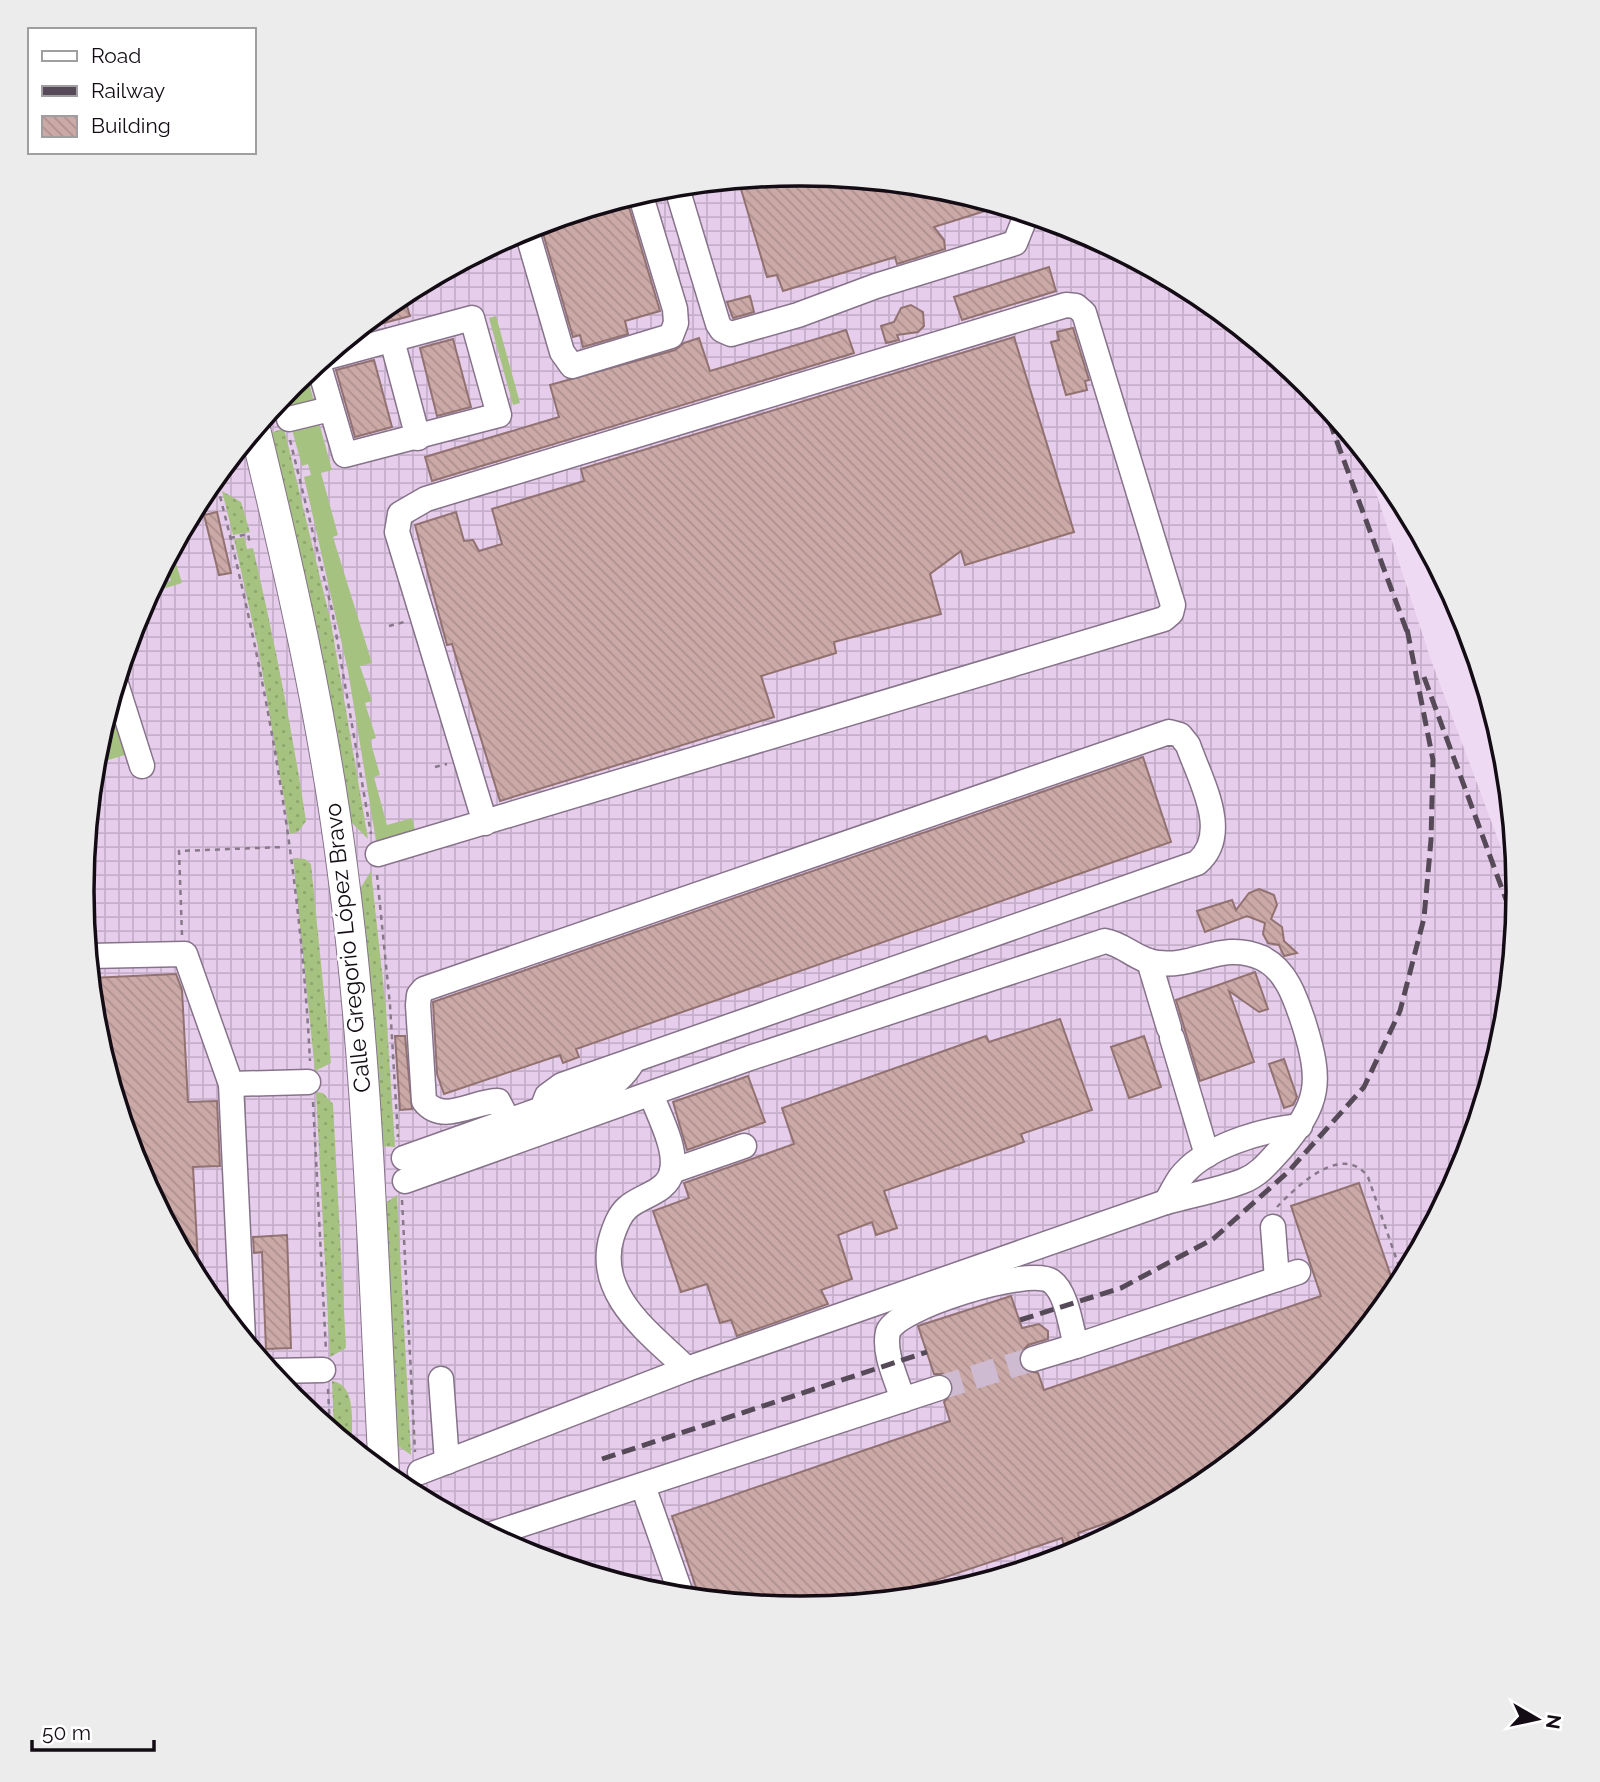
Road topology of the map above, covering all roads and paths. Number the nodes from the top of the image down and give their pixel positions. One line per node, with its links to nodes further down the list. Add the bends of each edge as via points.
1 (679, 196): 3 (lane, via 719,324 731,334 1015,243)
2 (643, 204): 4 (lane, via 675,309 671,336 572,366 562,352)
3 (1023, 222)
4 (529, 239)
5 (392, 340): 6 (lane); 10 (lane); 10 (lane, via 472,318 499,415)
6 (343, 355)
7 (321, 374): 8 (lane)
8 (330, 409): 9 (lane); 10 (lane, via 345,455)
9 (289, 419)
10 (418, 438)
11 (258, 441): 46 (main road, Calle Gregorio López Bravo, via 302,628 342,863 359,1025)
12 (242, 459): 45 (main road, Calle Gregorio López Bravo, via 290,668 324,879 342,1068)
13 (219, 491): 14 (path)
14 (230, 538): 15 (path, via 248,534); 24 (path, via 275,759 297,916)
15 (250, 544)
16 (121, 700): 17 (lane)
17 (142, 766)
18 (485, 822): 18 (lane, via 1164,619 1173,605 1084,313 1066,305 411,505 400,514 397,532); 20 (lane)
19 (284, 847): 21 (path, via 179,851)
20 (378, 854)
21 (185, 954): 22 (lane); 25 (lane)
22 (98, 956)
23 (1149, 961): 26 (lane, via 1117,943 1095,943); 28 (lane, via 1174,964 1220,951 1263,958 1280,972 1293,991 1315,1058 1315,1097); 30 (lane)
24 (310, 1083): 25 (lane); 38 (path)
25 (231, 1084): 35 (lane)
26 (651, 1094): 27 (lane, via 404,1169); 31 (lane, via 671,1150)
27 (509, 1120): 27 (lane, via 602,1093 626,1074 634,1060 1197,863 1212,842 1213,820 1188,746 1180,735 1169,732 424,989 418,1005 424,1101 443,1112 498,1101)
28 (1300, 1126): 30 (lane, via 1281,1128); 32 (lane, via 1255,1175)
29 (744, 1146): 31 (lane)
30 (1214, 1152): 32 (lane, via 1181,1176)
31 (672, 1171): 39 (lane, via 663,1186 626,1208 617,1223 610,1243 610,1281 636,1320)
32 (1166, 1202): 39 (lane)
33 (1273, 1227): 34 (path, via 1276,1208 1309,1178 1348,1163 1361,1167 1373,1189); 36 (lane, via 1288,1276)
34 (1398, 1264)
35 (242, 1323)
36 (1076, 1346): 37 (lane); 43 (lane, via 1062,1297 1052,1281 1039,1276 1006,1279 908,1313 891,1324 889,1354)
37 (1033, 1359)
38 (326, 1369): 40 (lane); 44 (path)
39 (687, 1369): 47 (lane)
40 (287, 1375)
41 (441, 1379): 47 (lane)
42 (939, 1388): 43 (lane)
43 (903, 1400): 49 (lane)
44 (329, 1416)
45 (363, 1445)
46 (383, 1460)
47 (447, 1462): 48 (lane)
48 (420, 1472)
49 (643, 1486): 50 (lane); 51 (lane)
50 (507, 1532)
51 (678, 1585)

